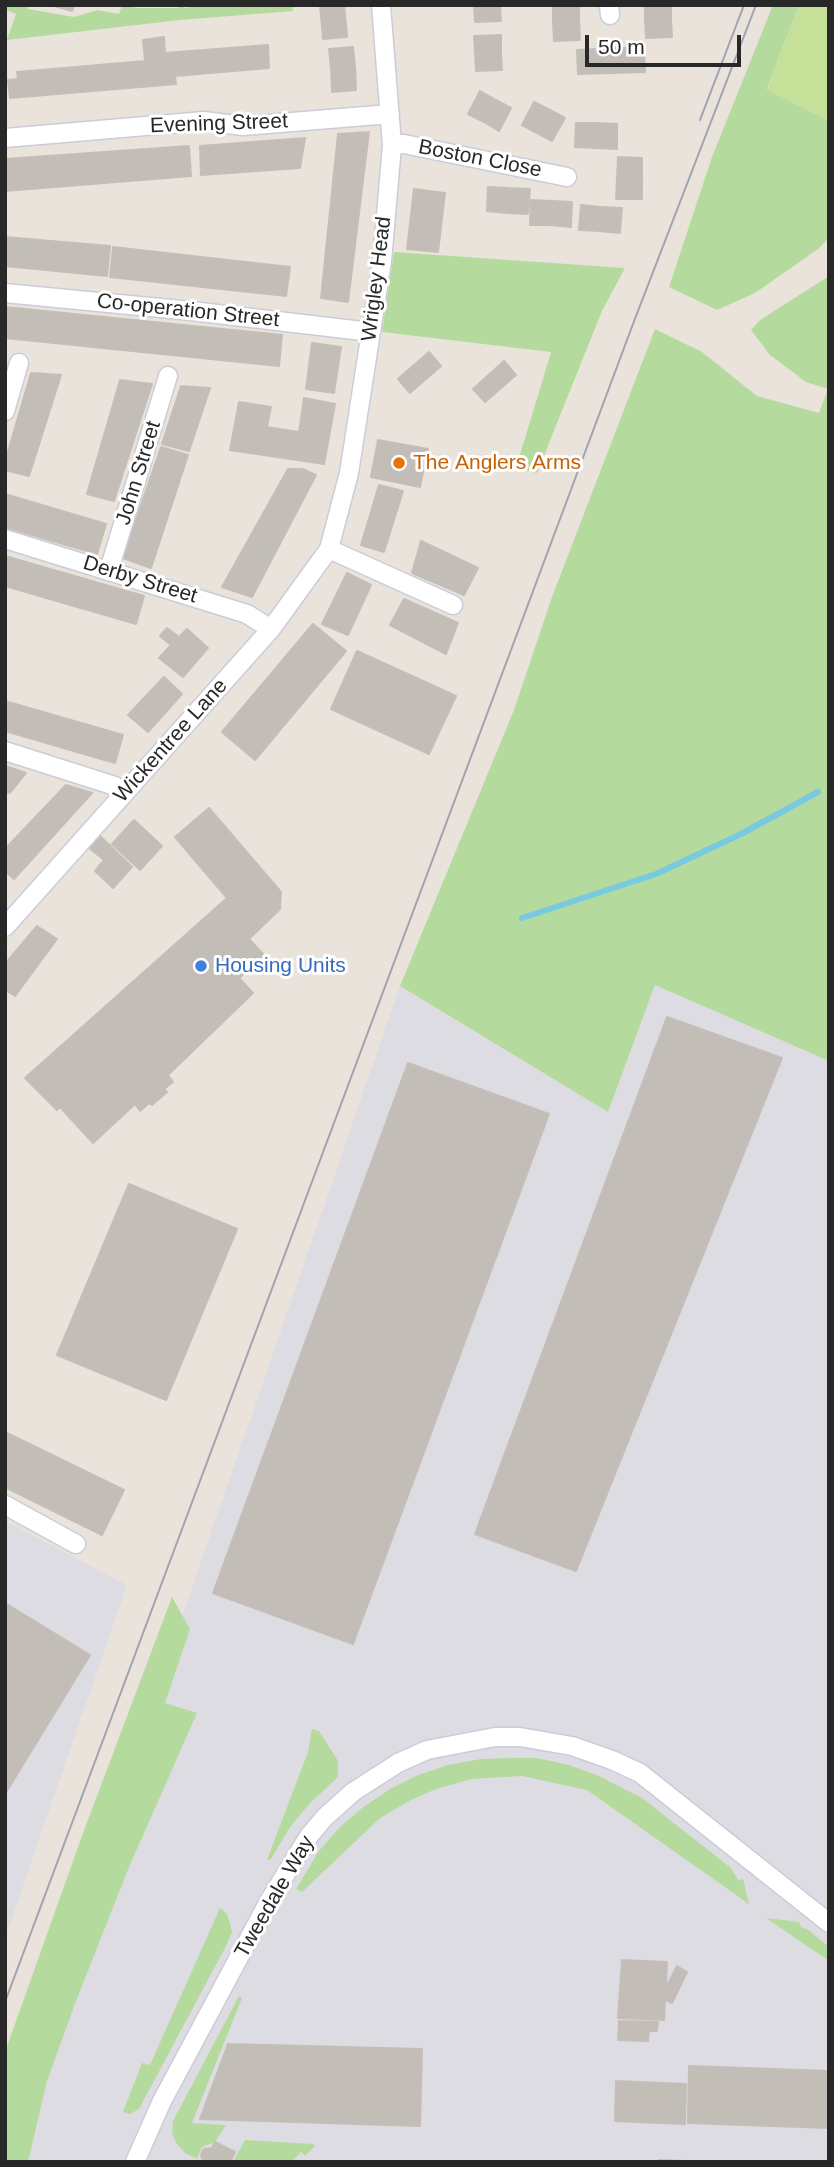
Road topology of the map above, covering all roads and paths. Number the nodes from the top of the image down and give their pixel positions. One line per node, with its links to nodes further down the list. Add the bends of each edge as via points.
1 (381, 5): 2 (street, Wrigley Head)
2 (390, 114): 3 (street, Evening Street, via 243,126 204,121); 4 (street, Wrigley Head)
3 (5, 138)
4 (392, 145): 5 (street, Boston Close); 7 (street, Wrigley Head, via 382,261)
5 (568, 177)
6 (5, 293): 7 (street, Co-operation Street)
7 (370, 332): 12 (street, Wrigley Head, via 349,473)
8 (19, 363): 10 (street)
9 (168, 376): 13 (street, John Street)
10 (5, 411)
11 (5, 539): 13 (street, Derby Street)
12 (328, 550): 14 (street); 15 (street, Wickentree Lane)
13 (108, 570): 15 (street, Derby Street, via 247,614)
14 (453, 605)
15 (271, 629): 17 (street, Wickentree Lane)
16 (5, 751): 17 (street, via 115,786)
17 (124, 794): 18 (street, Wickentree Lane)
18 (5, 927)
19 (5, 1505): 20 (street)
20 (76, 1544)
21 (829, 1923): 22 (street, Tweedale Way, via 640,1773 612,1760 572,1746 520,1737 427,1750 353,1792 309,1836 162,2101)
22 (135, 2162)

